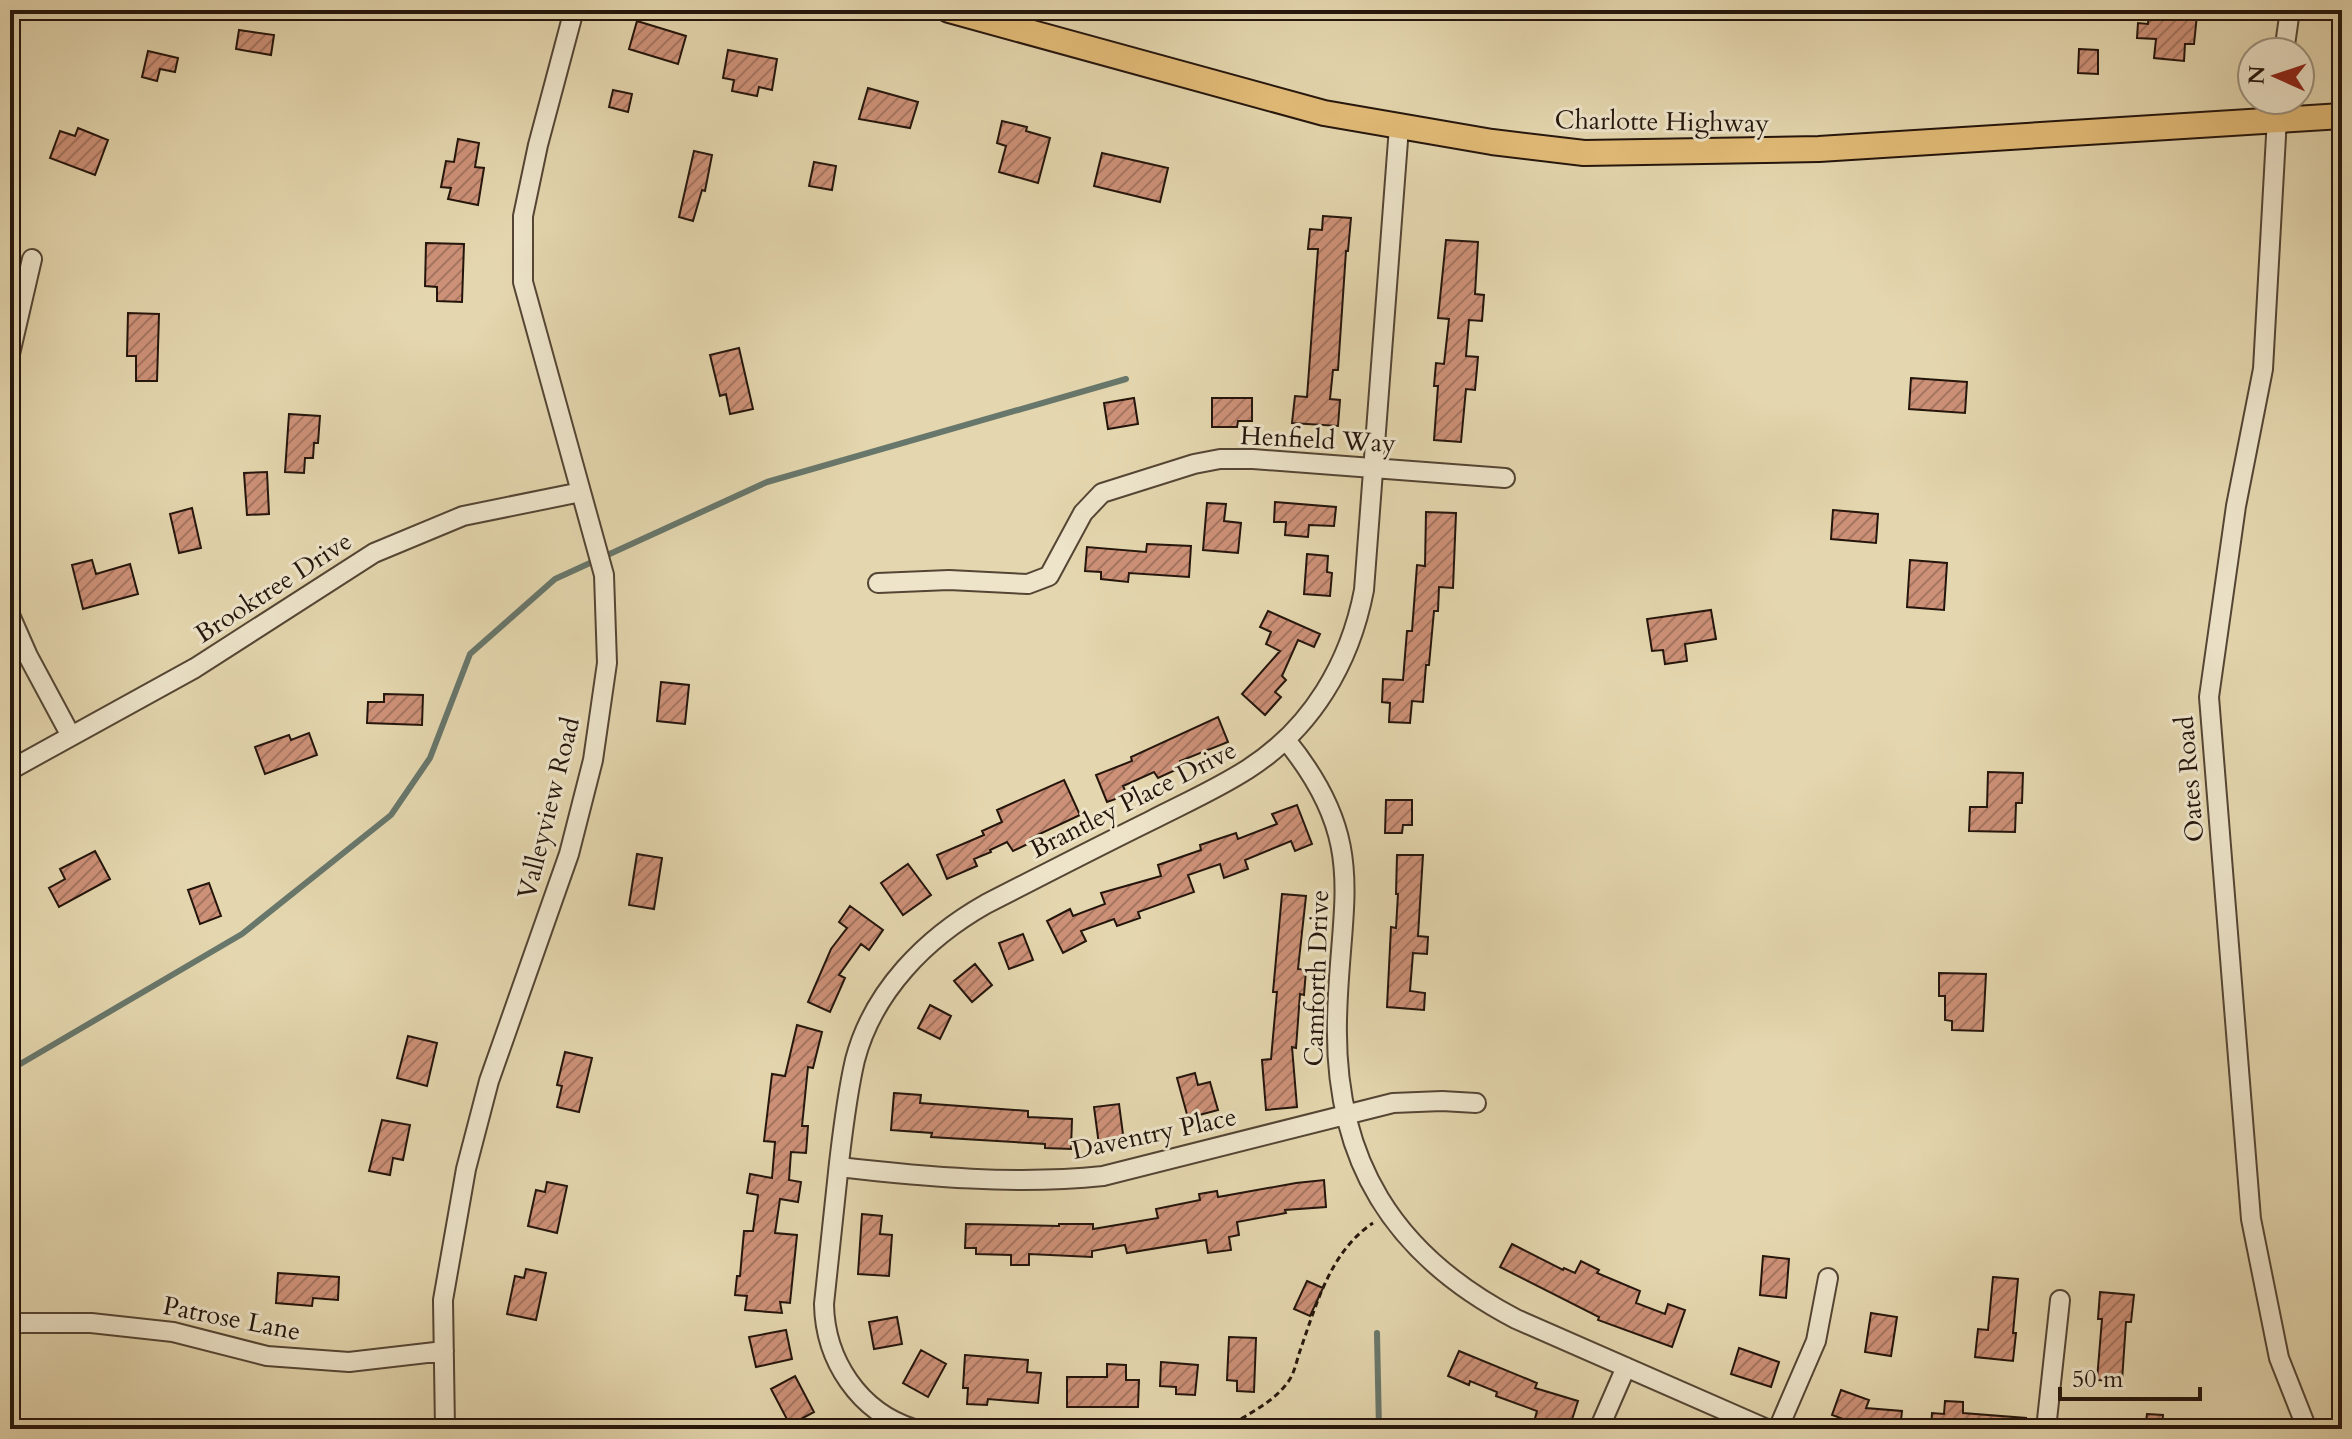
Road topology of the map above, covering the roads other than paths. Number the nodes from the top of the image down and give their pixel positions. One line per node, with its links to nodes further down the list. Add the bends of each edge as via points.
1 (574, 10): 15 (street, Valleyview Road, via 523,216 523,282)
2 (949, 10): 4 (main road, Charlotte Highway)
3 (2290, 10): 5 (street)
4 (977, 14): 10 (main road, Charlotte Highway, via 1310,110)
5 (2286, 36)
6 (2236, 113): 10 (main road, Charlotte Highway, via 1819,149 1619,153 1584,153)
7 (2316, 114): 9 (main road, Charlotte Highway)
8 (2277, 116): 35 (street, Oates Road, via 2263,369 2236,506 2209,697 2251,1219 2279,1358)
9 (2342, 116)
10 (1399, 127): 13 (street, Brantley Place Drive)
11 (32, 259): 12 (street)
12 (10, 354)
13 (1374, 467): 14 (street, Henfield Way); 16 (street, Henfield Way, via 1220,459 1102,493 1083,513 1049,576 1028,584); 19 (street, Brantley Place Drive, via 1364,590 1348,649 1328,689)
14 (1505, 478)
15 (581, 492): 18 (street, Brooktree Drive, via 463,516 374,553 195,668); 27 (street, Valleyview Road, via 604,575 607,663 593,760 569,854 489,1081 466,1169 443,1300)
16 (878, 583)
17 (10, 615): 18 (street)
18 (71, 736): 20 (street, Brooktree Drive)
19 (1286, 740): 22 (street, Camforth Drive, via 1324,796 1345,866 1337,1022); 23 (street, Brantley Place Drive, via 1245,772 986,904 933,939 878,1006 856,1057)
20 (10, 770)
21 (1476, 1103): 22 (street, Daventry Place, via 1393,1103)
22 (1345, 1116): 23 (street, Daventry Place, via 1103,1176 919,1176); 28 (street, Camforth Drive, via 1359,1159 1389,1213 1429,1261 1480,1300)
23 (839, 1167): 30 (street, Brantley Place Drive, via 824,1304 827,1335 840,1369 862,1398)
24 (1828, 1278): 33 (street, via 1816,1341)
25 (2060, 1300): 34 (street)
26 (10, 1326): 27 (street, Patrose Lane, via 91,1323 173,1332 267,1356 349,1362)
27 (444, 1351): 29 (street, Valleyview Road)
28 (1626, 1367): 31 (street); 32 (street, Camforth Drive)
29 (445, 1429)
30 (914, 1429)
31 (1599, 1429)
32 (1767, 1429)
33 (1778, 1429)
34 (2046, 1429)
35 (2307, 1429)

